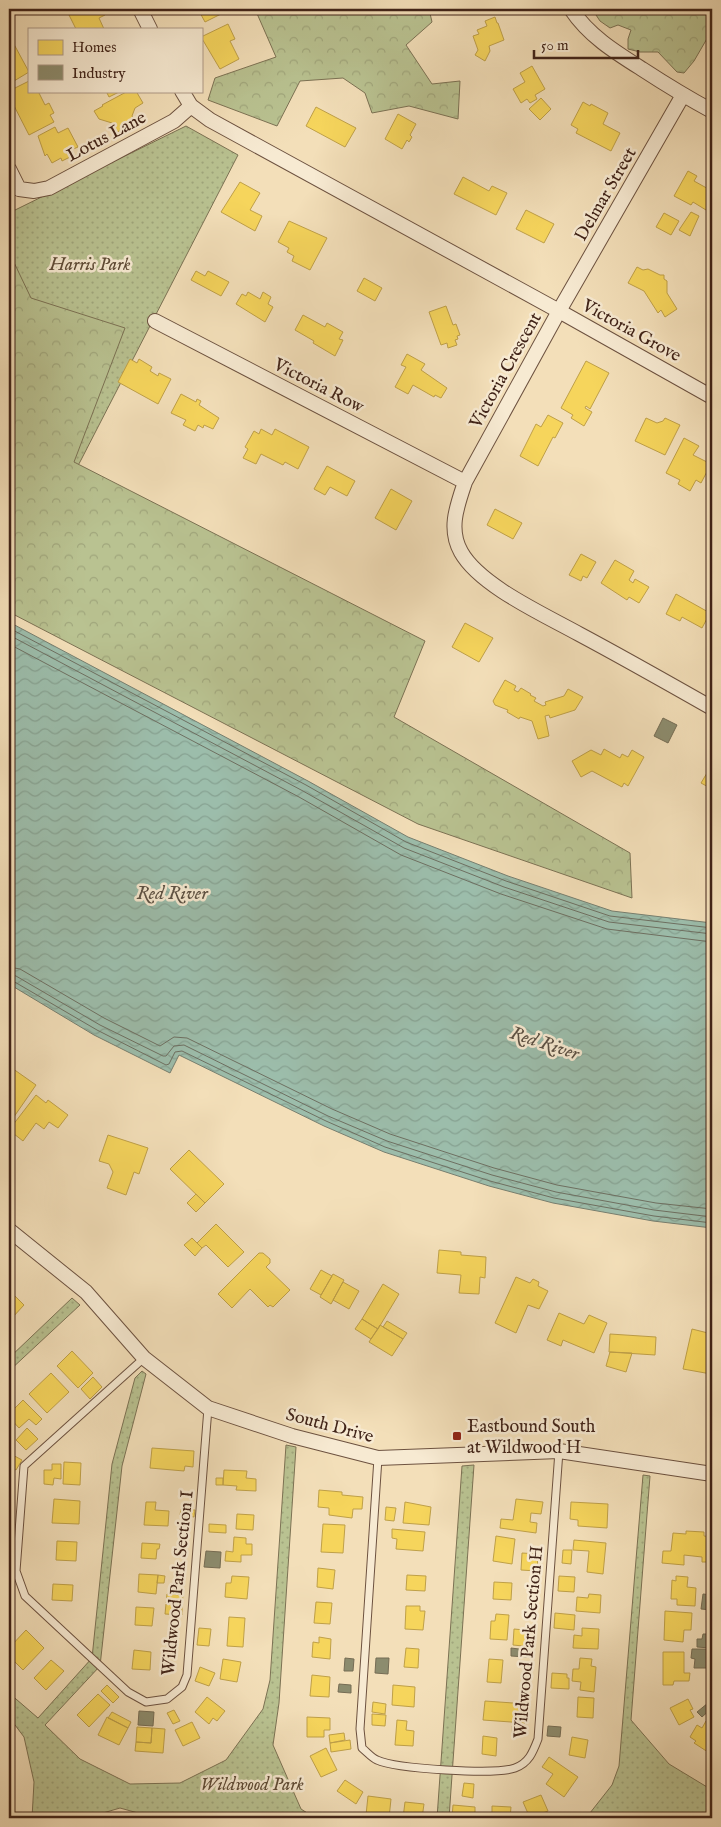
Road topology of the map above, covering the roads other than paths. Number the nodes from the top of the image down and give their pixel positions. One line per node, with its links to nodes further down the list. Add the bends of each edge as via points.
1 (140, 9): 3 (street)
2 (572, 9): 5 (street, via 592,34 609,48)
3 (150, 28)
4 (183, 92): 6 (street, Victoria Crescent)
5 (683, 95): 7 (street); 9 (street, Delmar Street)
6 (191, 106): 8 (street, Lotus Lane, via 174,121 49,188 19,189); 9 (street, Victoria Crescent, via 210,120)
7 (712, 111)
8 (9, 169)
9 (559, 311): 11 (street, Victoria Grove); 12 (street, Victoria Crescent)
10 (155, 321): 12 (street, Victoria Row)
11 (712, 397)
12 (465, 482): 13 (street, Victoria Crescent, via 454,523 455,537 472,566 513,597)
13 (712, 708)
14 (11, 1236): 15 (street, South Drive, via 86,1292)
15 (144, 1358): 16 (street, South Drive); 16 (lane, Wildwood Park Section I, via 24,1466 16,1571 25,1596 128,1692 146,1702 167,1699 182,1687 187,1675)
16 (208, 1408): 18 (street, South Drive, via 292,1436)
17 (559, 1451): 18 (street, South Drive); 18 (lane, Wildwood Park Section H, via 538,1740 530,1758 514,1768 490,1771 401,1767 376,1760 362,1748 360,1729); 19 (street, South Drive)
18 (378, 1458)
19 (712, 1474)

